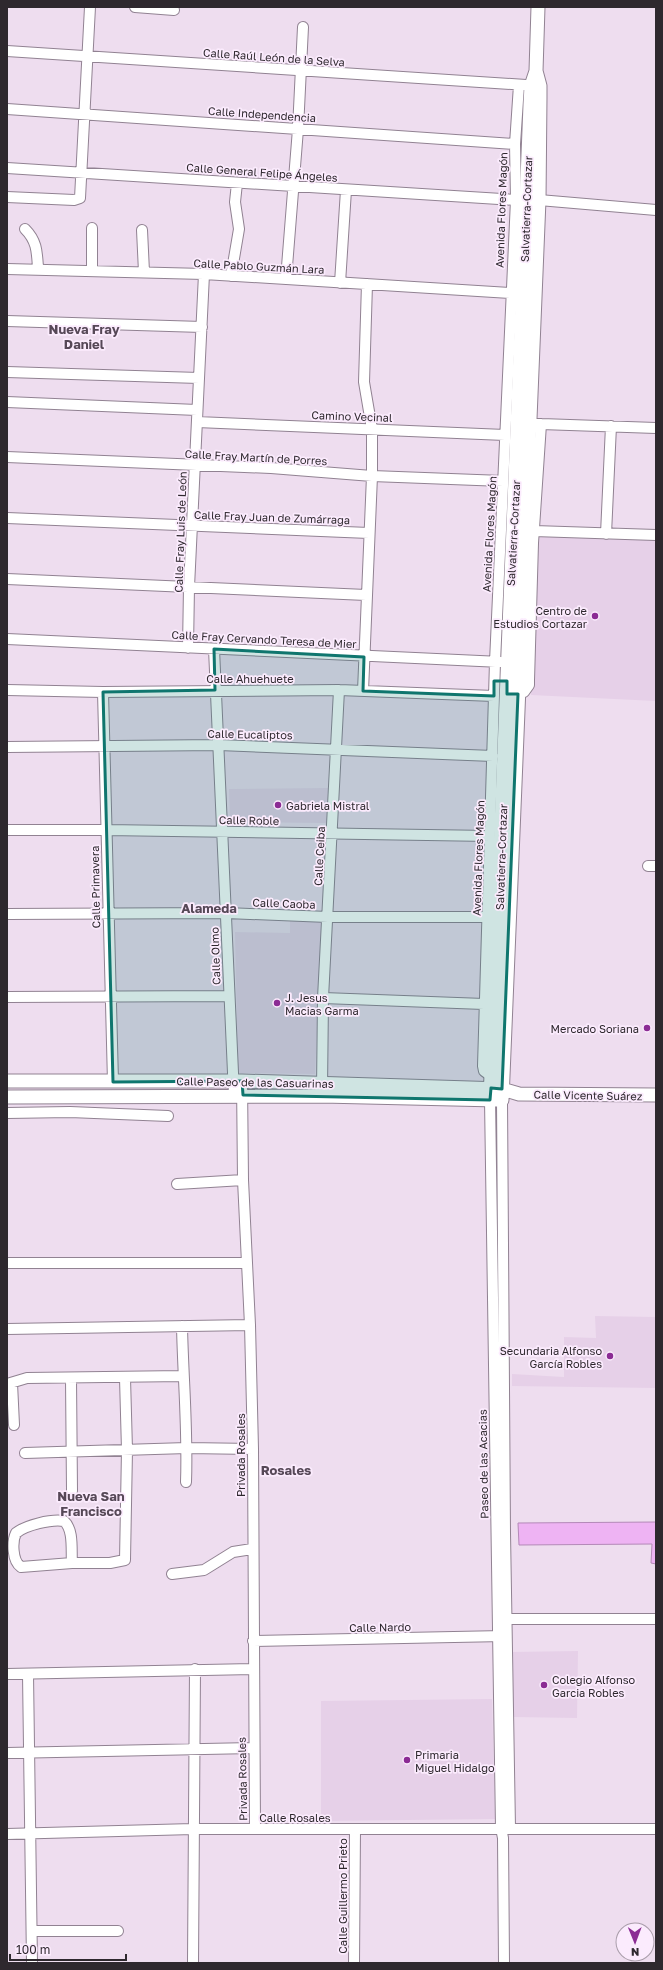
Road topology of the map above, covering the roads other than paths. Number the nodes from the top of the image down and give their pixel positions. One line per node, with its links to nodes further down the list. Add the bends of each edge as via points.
1 (90, 7): 7 (street)
2 (135, 7): 4 (street)
3 (538, 7): 9 (main road, via 536,71)
4 (174, 10)
5 (303, 27): 8 (street)
6 (7, 51): 7 (street, Calle Raúl León de la Selva)
7 (88, 57): 8 (street, Calle Raúl León de la Selva); 11 (street)
8 (301, 71): 9 (street, Calle Raúl León de la Selva); 12 (street)
9 (530, 85): 13 (street, Avenida Flores Magón); 21 (main road, Salvatierra-Cortazar); 66 (main road, Salvatierra-Cortazar)
10 (7, 109): 11 (street, Calle Independencia)
11 (86, 115): 12 (street, Calle Independencia); 15 (street)
12 (298, 129): 13 (street, Calle Independencia); 17 (street)
13 (515, 144): 20 (street, Avenida Flores Magón)
14 (7, 168): 15 (street, Calle General Felipe Ángeles)
15 (81, 172): 16 (street, Calle General Felipe Ángeles); 19 (street, via 81,196 78,200)
16 (237, 183): 17 (street, Calle General Felipe Ángeles); 31 (street, via 235,202 239,229)
17 (293, 186): 18 (street, Calle General Felipe Ángeles); 32 (street)
18 (346, 190): 20 (street, Calle General Felipe Ángeles); 33 (street)
19 (7, 197)
20 (516, 200): 35 (street, Avenida Flores Magón)
21 (539, 200): 22 (street); 43 (main road, Salvatierra-Cortazar)
22 (656, 210)
23 (92, 228): 28 (street)
24 (25, 229): 26 (street, via 36,244)
25 (142, 230): 29 (street)
26 (38, 268): 27 (street, Calle Pablo Guzmán Lara); 28 (street, Calle Pablo Guzmán Lara)
27 (7, 269)
28 (92, 271): 29 (street, Calle Pablo Guzmán Lara)
29 (144, 272): 30 (street, Calle Pablo Guzmán Lara)
30 (204, 274): 31 (street, Calle Pablo Guzmán Lara); 37 (street, Calle Fray Luis de León)
31 (231, 276): 32 (street, Calle Pablo Guzmán Lara)
32 (286, 279): 33 (street, Calle Pablo Guzmán Lara)
33 (340, 283): 34 (street, Calle Pablo Guzmán Lara)
34 (367, 284): 35 (street, Calle Pablo Guzmán Lara); 46 (street, via 364,382)
35 (510, 293): 47 (street, Avenida Flores Magón)
36 (7, 321): 37 (street)
37 (202, 327): 39 (street, Calle Fray Luis de León)
38 (7, 372): 39 (street)
39 (199, 378): 41 (street, Calle Fray Luis de León)
40 (7, 402): 41 (street)
41 (197, 410): 42 (street, Calle Fray Luis de León)
42 (197, 422): 46 (street, Camino Vecinal); 49 (street, Calle Fray Luis de León)
43 (535, 424): 44 (street); 54 (street); 58 (main road, Salvatierra-Cortazar)
44 (611, 426): 45 (street); 56 (street)
45 (656, 428)
46 (372, 429): 47 (street, Camino Vecinal); 50 (street)
47 (505, 435): 51 (street, Avenida Flores Magón)
48 (7, 457): 49 (street, Calle Fray Martín de Porres)
49 (195, 465): 50 (street, Calle Fray Martín de Porres); 53 (street, Calle Fray Luis de León)
50 (372, 476): 51 (street, Calle Fray Martín de Porres); 55 (street)
51 (503, 481): 66 (street, Avenida Flores Magón)
52 (7, 518): 53 (street, Calle Fray Juan de Zumárraga)
53 (192, 525): 55 (street, Calle Fray Juan de Zumárraga); 60 (street, Calle Fray Luis de León)
54 (534, 531): 56 (street); 58 (street)
55 (368, 532): 61 (street)
56 (606, 534): 57 (street)
57 (656, 535)
58 (529, 543): 66 (main road, Salvatierra-Cortazar); 67 (street, via 529,680 527,688)
59 (7, 579): 60 (street)
60 (189, 587): 61 (street); 63 (street, Calle Fray Luis de León)
61 (366, 594): 65 (street)
62 (7, 639): 63 (street, Calle Fray Cervando Teresa de Mier)
63 (188, 648): 64 (street, Calle Fray Cervando Teresa de Mier)
64 (214, 649): 65 (street, Calle Fray Cervando Teresa de Mier); 69 (street, Calle Olmo)
65 (364, 657): 66 (street, Calle Fray Cervando Teresa de Mier); 71 (street)
66 (507, 662): 67 (main road, Salvatierra-Cortazar); 67 (street, Avenida Flores Magón)
67 (509, 686): 73 (street, Avenida Flores Magón); 98 (main road, Salvatierra-Cortazar)
68 (7, 690): 72 (street, Calle Ahuehuete)
69 (215, 690): 70 (street, Calle Ahuehuete); 72 (street, Calle Ahuehuete); 74 (street, Calle Olmo)
70 (339, 690): 71 (street, Calle Ahuehuete); 77 (street, Calle Ceiba)
71 (363, 691): 73 (street, Calle Ahuehuete)
72 (103, 692): 75 (street, Calle Primavera)
73 (494, 696): 78 (street, Avenida Flores Magón)
74 (219, 745): 75 (street, Calle Eucaliptos); 77 (street, Calle Eucaliptos); 81 (street, Calle Olmo)
75 (104, 746): 76 (street, Calle Eucaliptos); 80 (street, Calle Primavera)
76 (7, 747)
77 (335, 749): 78 (street, Calle Eucaliptos); 82 (street, Calle Ceiba)
78 (493, 756): 83 (street, Avenida Flores Magón)
79 (7, 830): 80 (street, Calle Roble)
80 (106, 830): 81 (street, Calle Roble); 86 (street, Calle Primavera)
81 (223, 832): 82 (street, Calle Roble); 84 (street, Calle Olmo)
82 (332, 833): 83 (street, Calle Roble); 87 (street, Calle Ceiba)
83 (490, 836): 88 (street, Avenida Flores Magón)
84 (226, 913): 86 (street, Calle Caoba); 87 (street, Calle Caoba); 89 (street, Calle Olmo)
85 (7, 914): 86 (street, Calle Caoba)
86 (108, 914): 91 (street, Calle Primavera)
87 (328, 917): 88 (street, Calle Caoba); 92 (street, Calle Ceiba)
88 (488, 917): 93 (street, Avenida Flores Magón)
89 (229, 996): 91 (street); 95 (street, Calle Olmo)
90 (7, 997): 91 (street)
91 (110, 997): 96 (street, Calle Primavera)
92 (323, 998): 93 (street); 97 (street, Calle Ceiba)
93 (484, 1004): 98 (street, Avenida Flores Magón, via 483,1066)
94 (7, 1081): 96 (main road, Calle Paseo de las Casuarinas)
95 (238, 1081): 96 (main road, Calle Paseo de las Casuarinas); 97 (main road, Calle Paseo de las Casuarinas); 99 (street, Calle Olmo)
96 (113, 1082)
97 (322, 1089): 98 (main road, Calle Paseo de las Casuarinas); 99 (main road, Calle Paseo de las Casuarinas)
98 (495, 1091): 100 (main road, Calle Vicente Suárez, via 519,1094); 127 (street, Paseo de las Acacias)
99 (238, 1095): 101 (main road, Calle Paseo de las Casuarinas); 105 (street, Privada Rosales)
100 (656, 1095)
101 (7, 1097): 102 (street)
102 (7, 1104)
103 (7, 1113): 104 (street, via 70,1112)
104 (168, 1116)
105 (243, 1180): 106 (street); 108 (street, Privada Rosales)
106 (177, 1184)
107 (7, 1263): 108 (street)
108 (247, 1263): 109 (street, Privada Rosales)
109 (250, 1325): 110 (street); 118 (street, Privada Rosales)
110 (182, 1326): 111 (street); 112 (street)
111 (7, 1328)
112 (183, 1376): 113 (street); 117 (street)
113 (125, 1378): 114 (street); 119 (street)
114 (71, 1379): 115 (street, via 27,1378); 120 (street)
115 (10, 1384): 116 (street)
116 (14, 1425)
117 (187, 1448): 118 (street); 119 (street); 122 (street)
118 (252, 1449): 124 (street, Privada Rosales)
119 (127, 1450): 120 (street); 125 (street, via 125,1560)
120 (71, 1452): 121 (street); 123 (street)
121 (25, 1453)
122 (186, 1482)
123 (72, 1491)
124 (252, 1549): 126 (street, via 233,1552 204,1570); 130 (street, Privada Rosales)
125 (72, 1563): 125 (street, via 21,1567 15,1558 16,1532 58,1520 64,1521 70,1532)
126 (172, 1574)
127 (502, 1619): 128 (street); 129 (street, Paseo de las Acacias)
128 (656, 1619)
129 (502, 1636): 130 (street, Calle Nardo); 139 (street, Paseo de las Acacias)
130 (253, 1641): 131 (street, Privada Rosales)
131 (254, 1668): 132 (street); 135 (street, Privada Rosales)
132 (195, 1669): 134 (street); 136 (street)
133 (7, 1674): 134 (street)
134 (28, 1674): 137 (street)
135 (253, 1748): 136 (street); 141 (street, Privada Rosales)
136 (194, 1749): 137 (street); 140 (street)
137 (29, 1753): 138 (street); 144 (street)
138 (7, 1754)
139 (506, 1828): 142 (street, Calle Rosales); 143 (street, Calle Rosales); 151 (street, Paseo de las Acacias, via 503,1838)
140 (193, 1829): 141 (street, Calle Rosales); 144 (street, Calle Rosales); 149 (street)
141 (255, 1829): 142 (street, Calle Rosales)
142 (354, 1829): 150 (street, Calle Guillermo Prieto)
143 (656, 1829)
144 (30, 1833): 145 (street, Calle Rosales); 146 (street)
145 (7, 1834)
146 (32, 1931): 147 (street); 148 (street)
147 (118, 1931)
148 (32, 1963)
149 (193, 1963)
150 (354, 1963)
151 (504, 1963)

